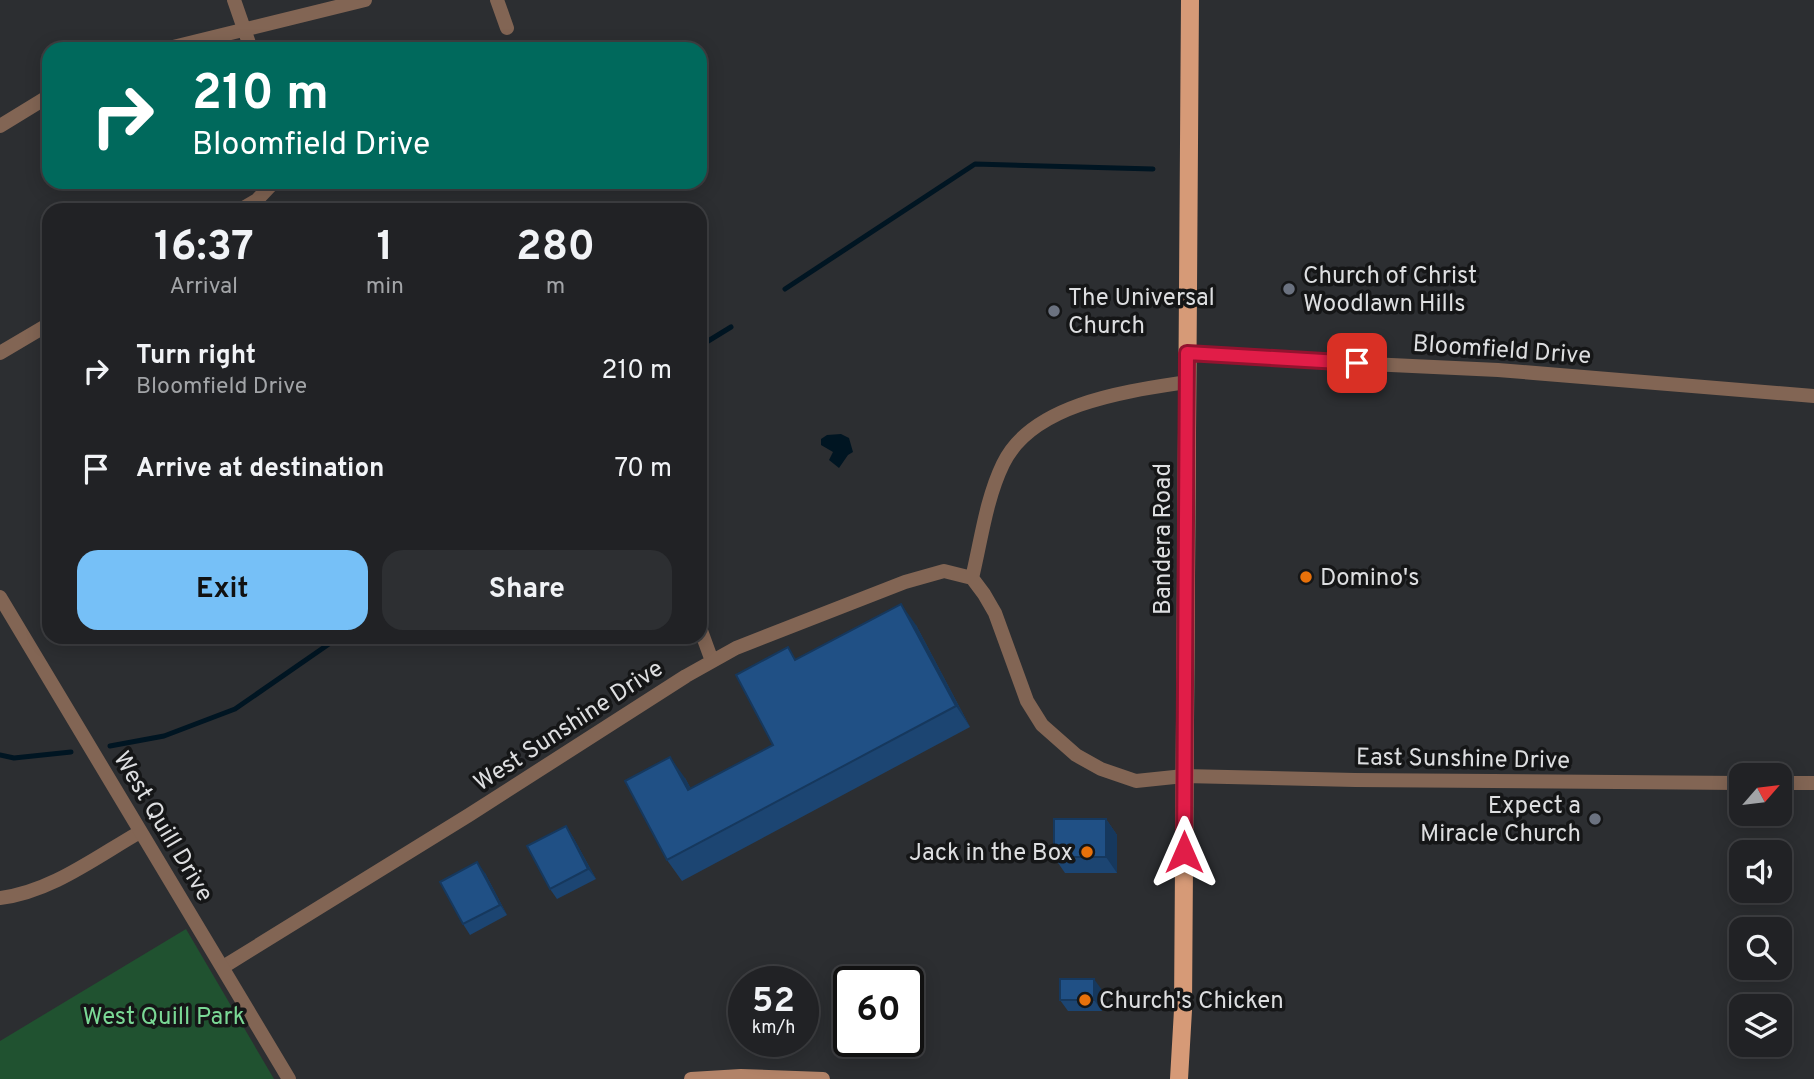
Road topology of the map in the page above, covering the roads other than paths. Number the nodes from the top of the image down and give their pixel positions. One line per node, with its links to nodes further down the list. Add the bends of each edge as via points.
1 (234, 0): 6 (street)
2 (365, 0): 6 (street)
3 (497, 0): 5 (street)
4 (1190, 0): 15 (main road, Bandera Road)
5 (507, 29)
6 (243, 30): 7 (street); 8 (street)
7 (194, 42)
8 (248, 42)
9 (42, 100): 10 (street)
10 (0, 125)
11 (267, 189): 12 (street)
12 (252, 203)
13 (42, 328): 14 (street)
14 (0, 353)
15 (1187, 353): 16 (main road, Bandera Road); 17 (street, Bloomfield Drive, via 1498,370)
16 (1187, 382): 18 (street, via 1088,401 1026,435 1010,452 995,484); 22 (main road, Bandera Road)
17 (1814, 397)
18 (972, 578): 21 (street, West Sunshine Drive, via 944,571 905,582 736,648); 22 (street, via 995,612 1027,701 1057,740 1101,769 1136,781)
19 (0, 597): 26 (street, West Quill Drive)
20 (706, 644): 21 (street)
21 (712, 662): 28 (street, West Sunshine Drive)
22 (1184, 776): 23 (street, East Sunshine Drive); 32 (main road, Bandera Road)
23 (1729, 783)
24 (1792, 783): 25 (street)
25 (1814, 783)
26 (140, 832): 27 (street, via 43,887); 28 (street, West Quill Drive)
27 (0, 898)
28 (223, 967): 29 (street, West Quill Drive)
29 (289, 1079)
30 (691, 1079): 31 (main road)
31 (823, 1079)
32 (1179, 1079)

